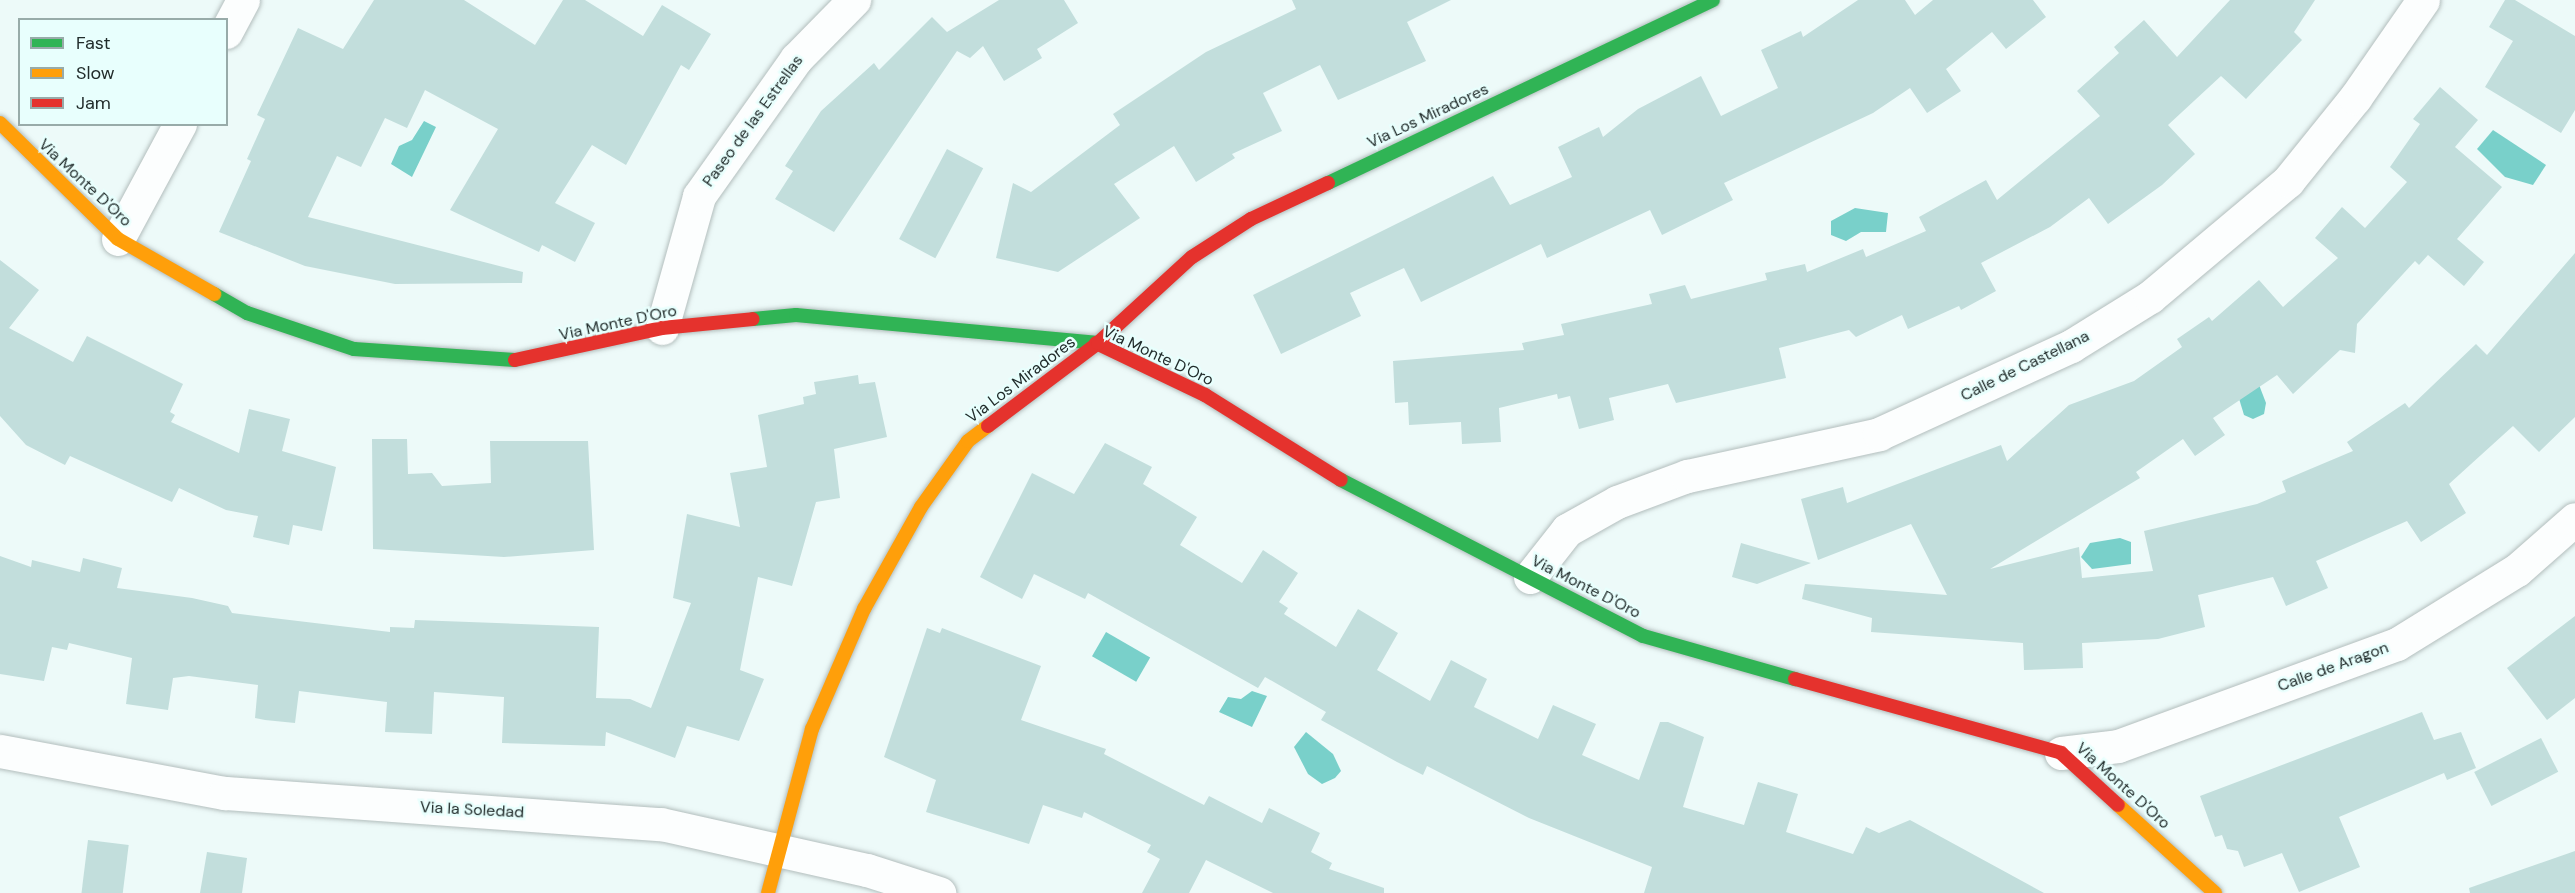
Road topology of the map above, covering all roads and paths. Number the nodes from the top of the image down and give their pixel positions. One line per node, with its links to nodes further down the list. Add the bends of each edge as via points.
1 (243, 0): 5 (street)
2 (854, 0): 9 (street, Paseo de las Estrellas, via 796,59 699,196)
3 (1713, 0): 10 (street, Via Los Miradores, via 1251,219 1192,257)
4 (2423, 0): 12 (street, Calle de Castellana, via 2355,98 2288,181 2150,297 2071,346 1879,434 1687,476 1617,502 1567,530)
5 (228, 28)
6 (0, 123): 8 (street, Via Monte D'Oro)
7 (179, 126): 8 (street)
8 (118, 238): 9 (street, Via Monte D'Oro, via 247,313 354,349 522,361)
9 (662, 328): 10 (street, Via Monte D'Oro, via 796,315)
10 (1098, 343): 12 (street, Via Monte D'Oro, via 1205,395 1357,490); 15 (street, Via Los Miradores, via 968,441 921,507 864,609 812,729)
11 (2575, 519): 14 (street, Calle de Aragon, via 2517,570 2397,644 2118,746)
12 (1530, 577): 14 (street, Via Monte D'Oro, via 1643,636)
13 (0, 751): 15 (street, Via la Soledad, via 225,793 661,824)
14 (2061, 753): 18 (street, Via Monte D'Oro)
15 (781, 851): 16 (street, Via Los Miradores); 17 (street, Via la Soledad)
16 (768, 893)
17 (939, 893)
18 (2215, 893)

